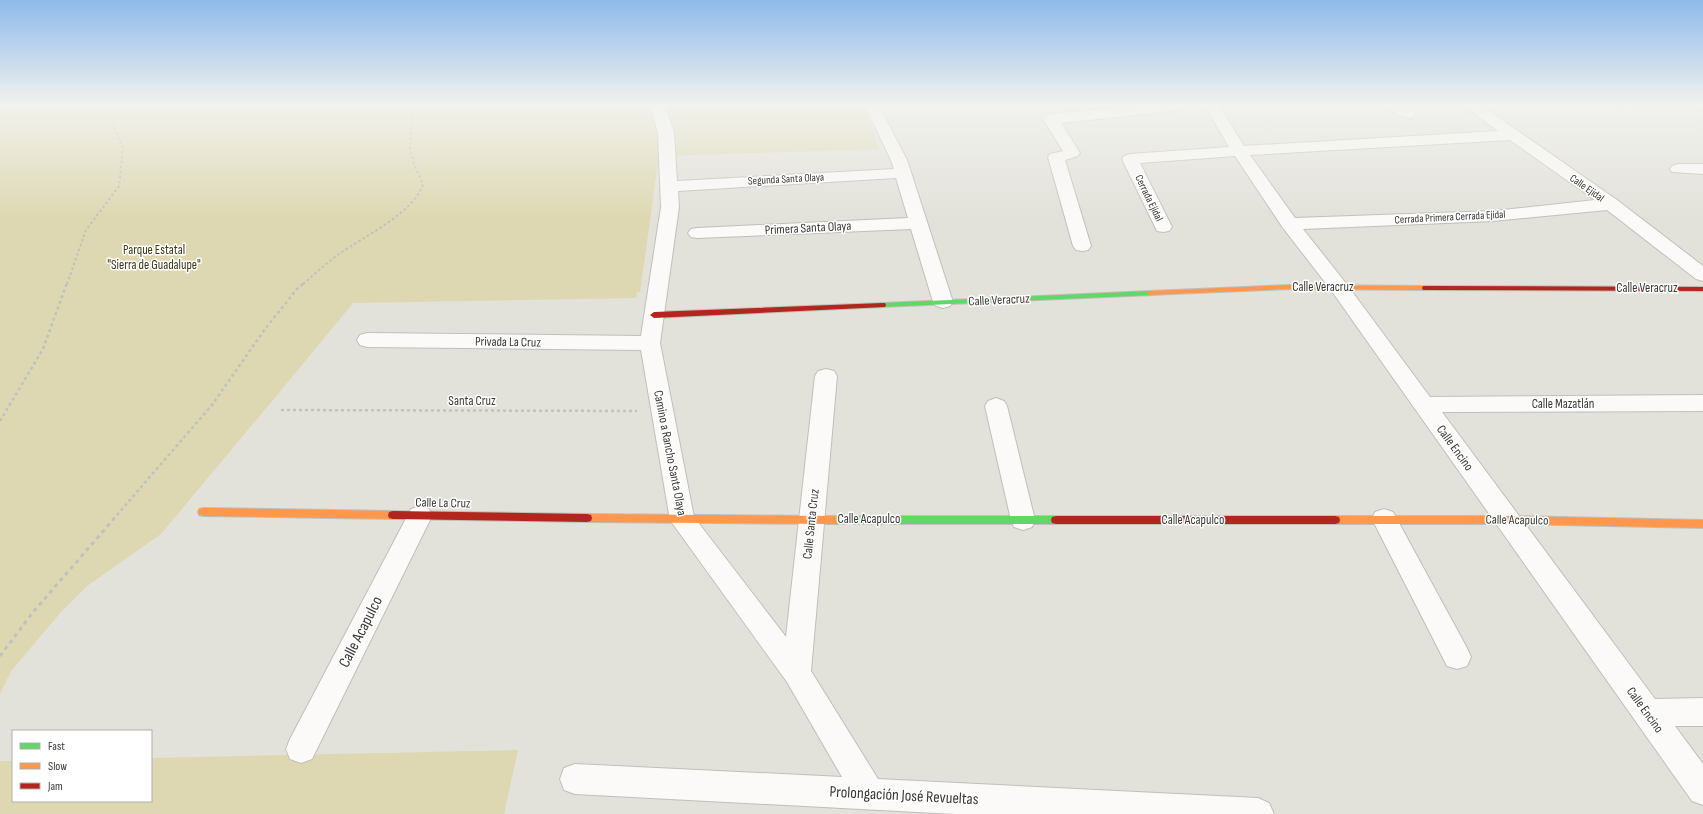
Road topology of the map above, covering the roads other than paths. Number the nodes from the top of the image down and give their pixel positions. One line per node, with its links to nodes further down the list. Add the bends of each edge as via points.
1 (667, 142): 11 (street, Camino a Rancho Santa Olaya)
2 (890, 142): 10 (street)
3 (1065, 142): 17 (street, via 1072,153 1056,158)
4 (1233, 142): 7 (street, Calle Encino)
5 (1392, 142): 7 (street)
6 (1522, 142): 12 (street, Calle Ejidal)
7 (1238, 151): 14 (street, Calle Encino); 15 (street, Cerrada Ejidal, via 1130,160)
8 (1678, 169): 9 (street)
9 (1703, 169)
10 (903, 172): 11 (street, Segunda Santa Olaya); 13 (street)
11 (669, 186): 22 (street, Camino a Rancho Santa Olaya, via 670,207)
12 (1611, 204): 14 (street, Cerrada Primera Cerrada Ejidal, via 1493,216); 18 (street, Calle Ejidal)
13 (918, 223): 16 (street, Primera Santa Olaya); 21 (street)
14 (1289, 224): 19 (street, Calle Encino)
15 (1163, 227)
16 (697, 233)
17 (1082, 246)
18 (1703, 275)
19 (1338, 286): 20 (street, Calle Veracruz); 21 (street, Calle Veracruz); 27 (street, Calle Encino)
20 (1703, 289)
21 (943, 302): 22 (street, Calle Veracruz)
22 (654, 316): 24 (street, Camino a Rancho Santa Olaya)
23 (367, 340): 24 (street, Privada La Cruz)
24 (650, 343): 33 (street, Camino a Rancho Santa Olaya)
25 (826, 376): 31 (street, Calle Santa Cruz)
26 (1703, 403): 27 (street, Calle Mazatlán)
27 (1423, 405): 35 (street, Calle Encino)
28 (996, 406): 34 (street)
29 (203, 512): 30 (street, Calle La Cruz)
30 (420, 516): 33 (street, Calle La Cruz); 41 (street, Calle Acapulco)
31 (811, 519): 33 (street, Calle Acapulco); 34 (street, Calle Acapulco); 38 (street, Calle Santa Cruz)
32 (1384, 519): 34 (street, Calle Acapulco); 35 (street, Calle Acapulco); 37 (street)
33 (682, 520): 38 (street, Camino a Rancho Santa Olaya)
34 (1023, 520)
35 (1506, 520): 36 (street, Calle Acapulco); 40 (street, Calle Encino)
36 (1703, 524)
37 (1457, 657)
38 (798, 672): 44 (street, Camino a Rancho Santa Olaya)
39 (1703, 712): 40 (street)
40 (1647, 713): 43 (street, Calle Encino)
41 (301, 749)
42 (575, 779): 44 (street, Prolongación José Revueltas)
43 (1703, 790)
44 (870, 795): 45 (street, Prolongación José Revueltas)
45 (1258, 814)

